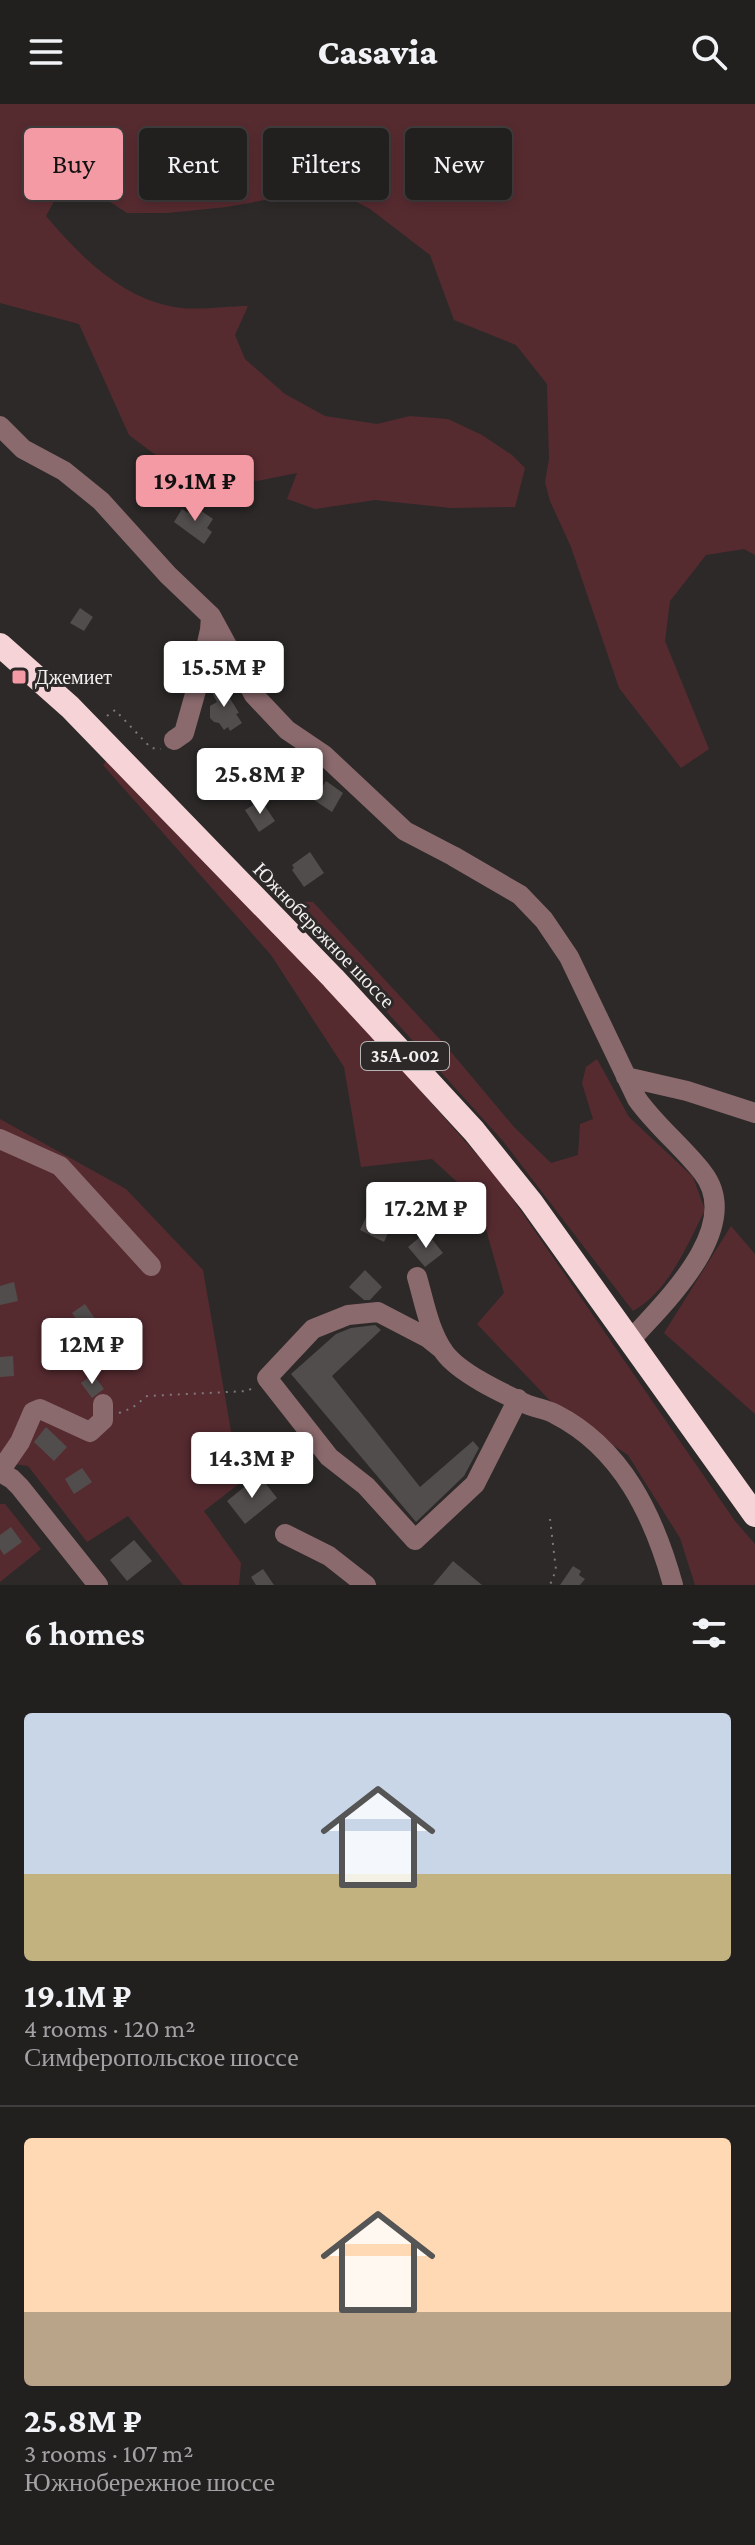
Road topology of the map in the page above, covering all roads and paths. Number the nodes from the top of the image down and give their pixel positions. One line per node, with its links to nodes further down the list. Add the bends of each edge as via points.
1 (0, 426): 2 (street, via 23,449 64,471 101,501)
2 (211, 616): 6 (street, via 184,733); 7 (street, via 254,695 287,730 324,755 405,831 520,895 544,920 569,957)
3 (0, 631): 5 (highway, Южнобережное шоссе / 35А-002)
4 (0, 645): 19 (highway, Южнобережное шоссе / 35А-002, via 81,718 474,1131 531,1202)
5 (100, 721): 6 (path, via 115,710 151,748 165,750); 12 (highway, Южнобережное шоссе / 35А-002, via 483,1125)
6 (174, 740)
7 (626, 1077): 8 (street); 12 (street, via 651,1119 705,1176 714,1210 700,1256)
8 (755, 1113)
9 (0, 1139): 10 (street, via 60,1166)
10 (151, 1266)
11 (417, 1277): 13 (street)
12 (637, 1333): 18 (highway, Южнобережное шоссе / 35А-002)
13 (443, 1350): 15 (street, via 468,1373); 15 (street, via 378,1312 348,1315 313,1329 267,1378 329,1457 366,1486 415,1540 475,1484)
14 (261, 1382): 16 (path, via 248,1391 147,1396 132,1408)
15 (518, 1399): 25 (street, via 553,1413 612,1456 639,1498)
16 (103, 1412): 17 (street, via 90,1432 40,1409 33,1412)
17 (0, 1471): 22 (street, via 20,1487)
18 (755, 1497)
19 (755, 1515)
20 (550, 1519): 24 (path, via 556,1570)
21 (285, 1534): 23 (street, via 329,1556)
22 (98, 1585)
23 (366, 1585)
24 (550, 1585)
25 (673, 1585)

